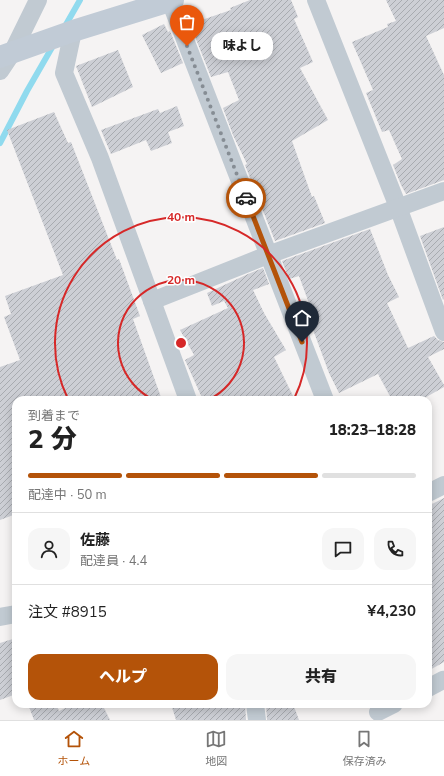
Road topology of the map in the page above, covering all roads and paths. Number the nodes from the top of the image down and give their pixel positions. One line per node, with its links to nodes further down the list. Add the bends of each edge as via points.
1 (38, 0): 5 (street)
2 (171, 0): 4 (street); 9 (street)
3 (316, 0): 8 (street)
4 (73, 31): 5 (street); 10 (street, via 64,73 100,158)
5 (6, 55): 6 (street)
6 (0, 71)
7 (444, 191): 8 (street)
8 (398, 207): 9 (street); 11 (street)
9 (268, 254): 10 (street); 13 (street)
10 (152, 301): 12 (street)
11 (444, 332)
12 (187, 396)
13 (323, 396)
14 (444, 485): 15 (street)
15 (432, 491)
16 (12, 615): 17 (street)
17 (0, 617)
18 (444, 681): 19 (street)
19 (432, 686)
20 (256, 708): 21 (street)
21 (258, 720)

